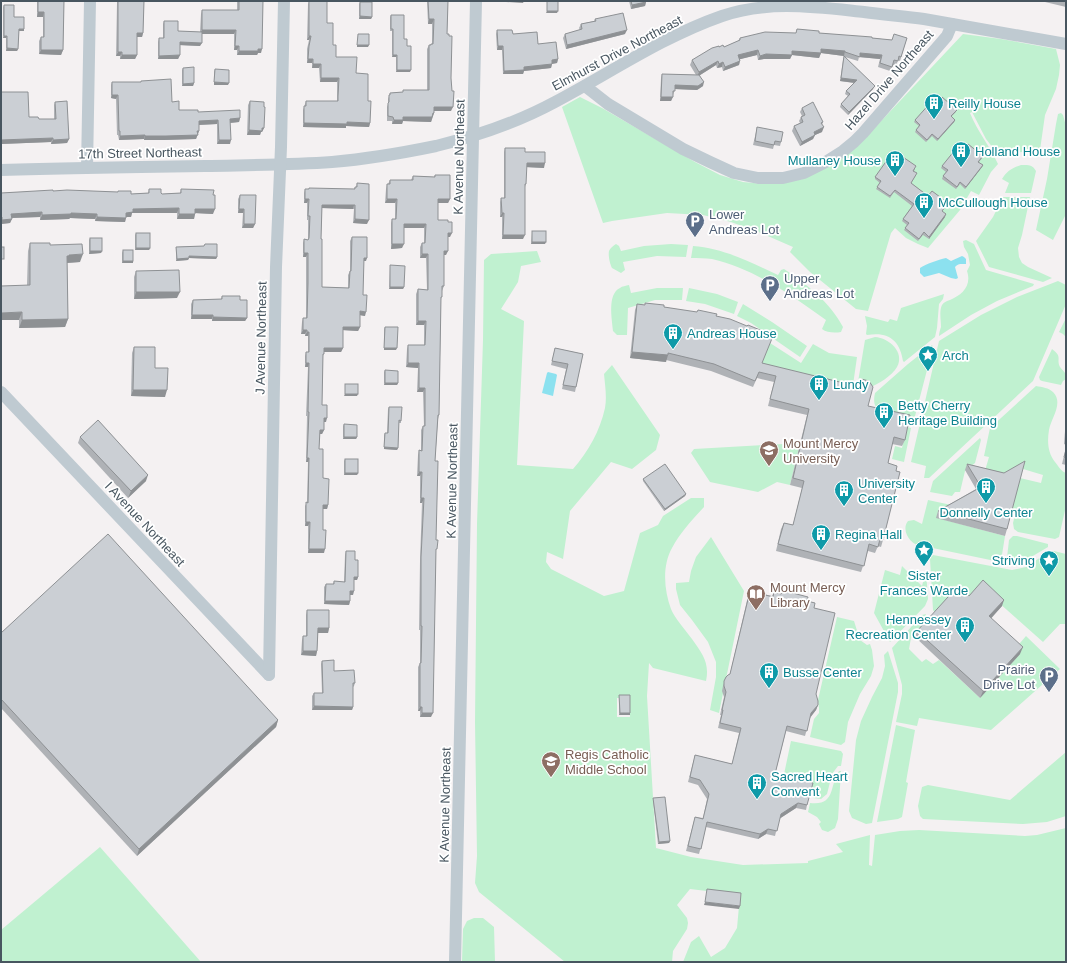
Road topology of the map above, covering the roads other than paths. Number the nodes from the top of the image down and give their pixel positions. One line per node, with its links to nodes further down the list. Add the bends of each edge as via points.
1 (90, 1): 9 (street)
2 (284, 1): 8 (street, J Avenue Northeast)
3 (476, 1): 7 (street, K Avenue Northeast)
4 (952, 24): 5 (street, Elmhurst Drive Northeast); 6 (street, Elmhurst Drive Northeast, via 804,6 753,8 724,15 656,45); 6 (street, Hazel Drive Northeast, via 947,36 864,133 824,163 804,173 783,178 758,178 734,173 710,162 683,149 608,104)
5 (1066, 44)
6 (585, 86): 7 (street, Elmhurst Drive Northeast, via 512,122)
7 (474, 135): 8 (street, Elmhurst Drive Northeast, via 435,146 379,156 334,162); 13 (street, K Avenue Northeast)
8 (280, 164): 9 (street, 17th Street Northeast); 12 (street, J Avenue Northeast)
9 (88, 168): 10 (street, 17th Street Northeast)
10 (1, 170)
11 (1, 392): 12 (street, I Avenue Northeast)
12 (269, 675)
13 (455, 962)

